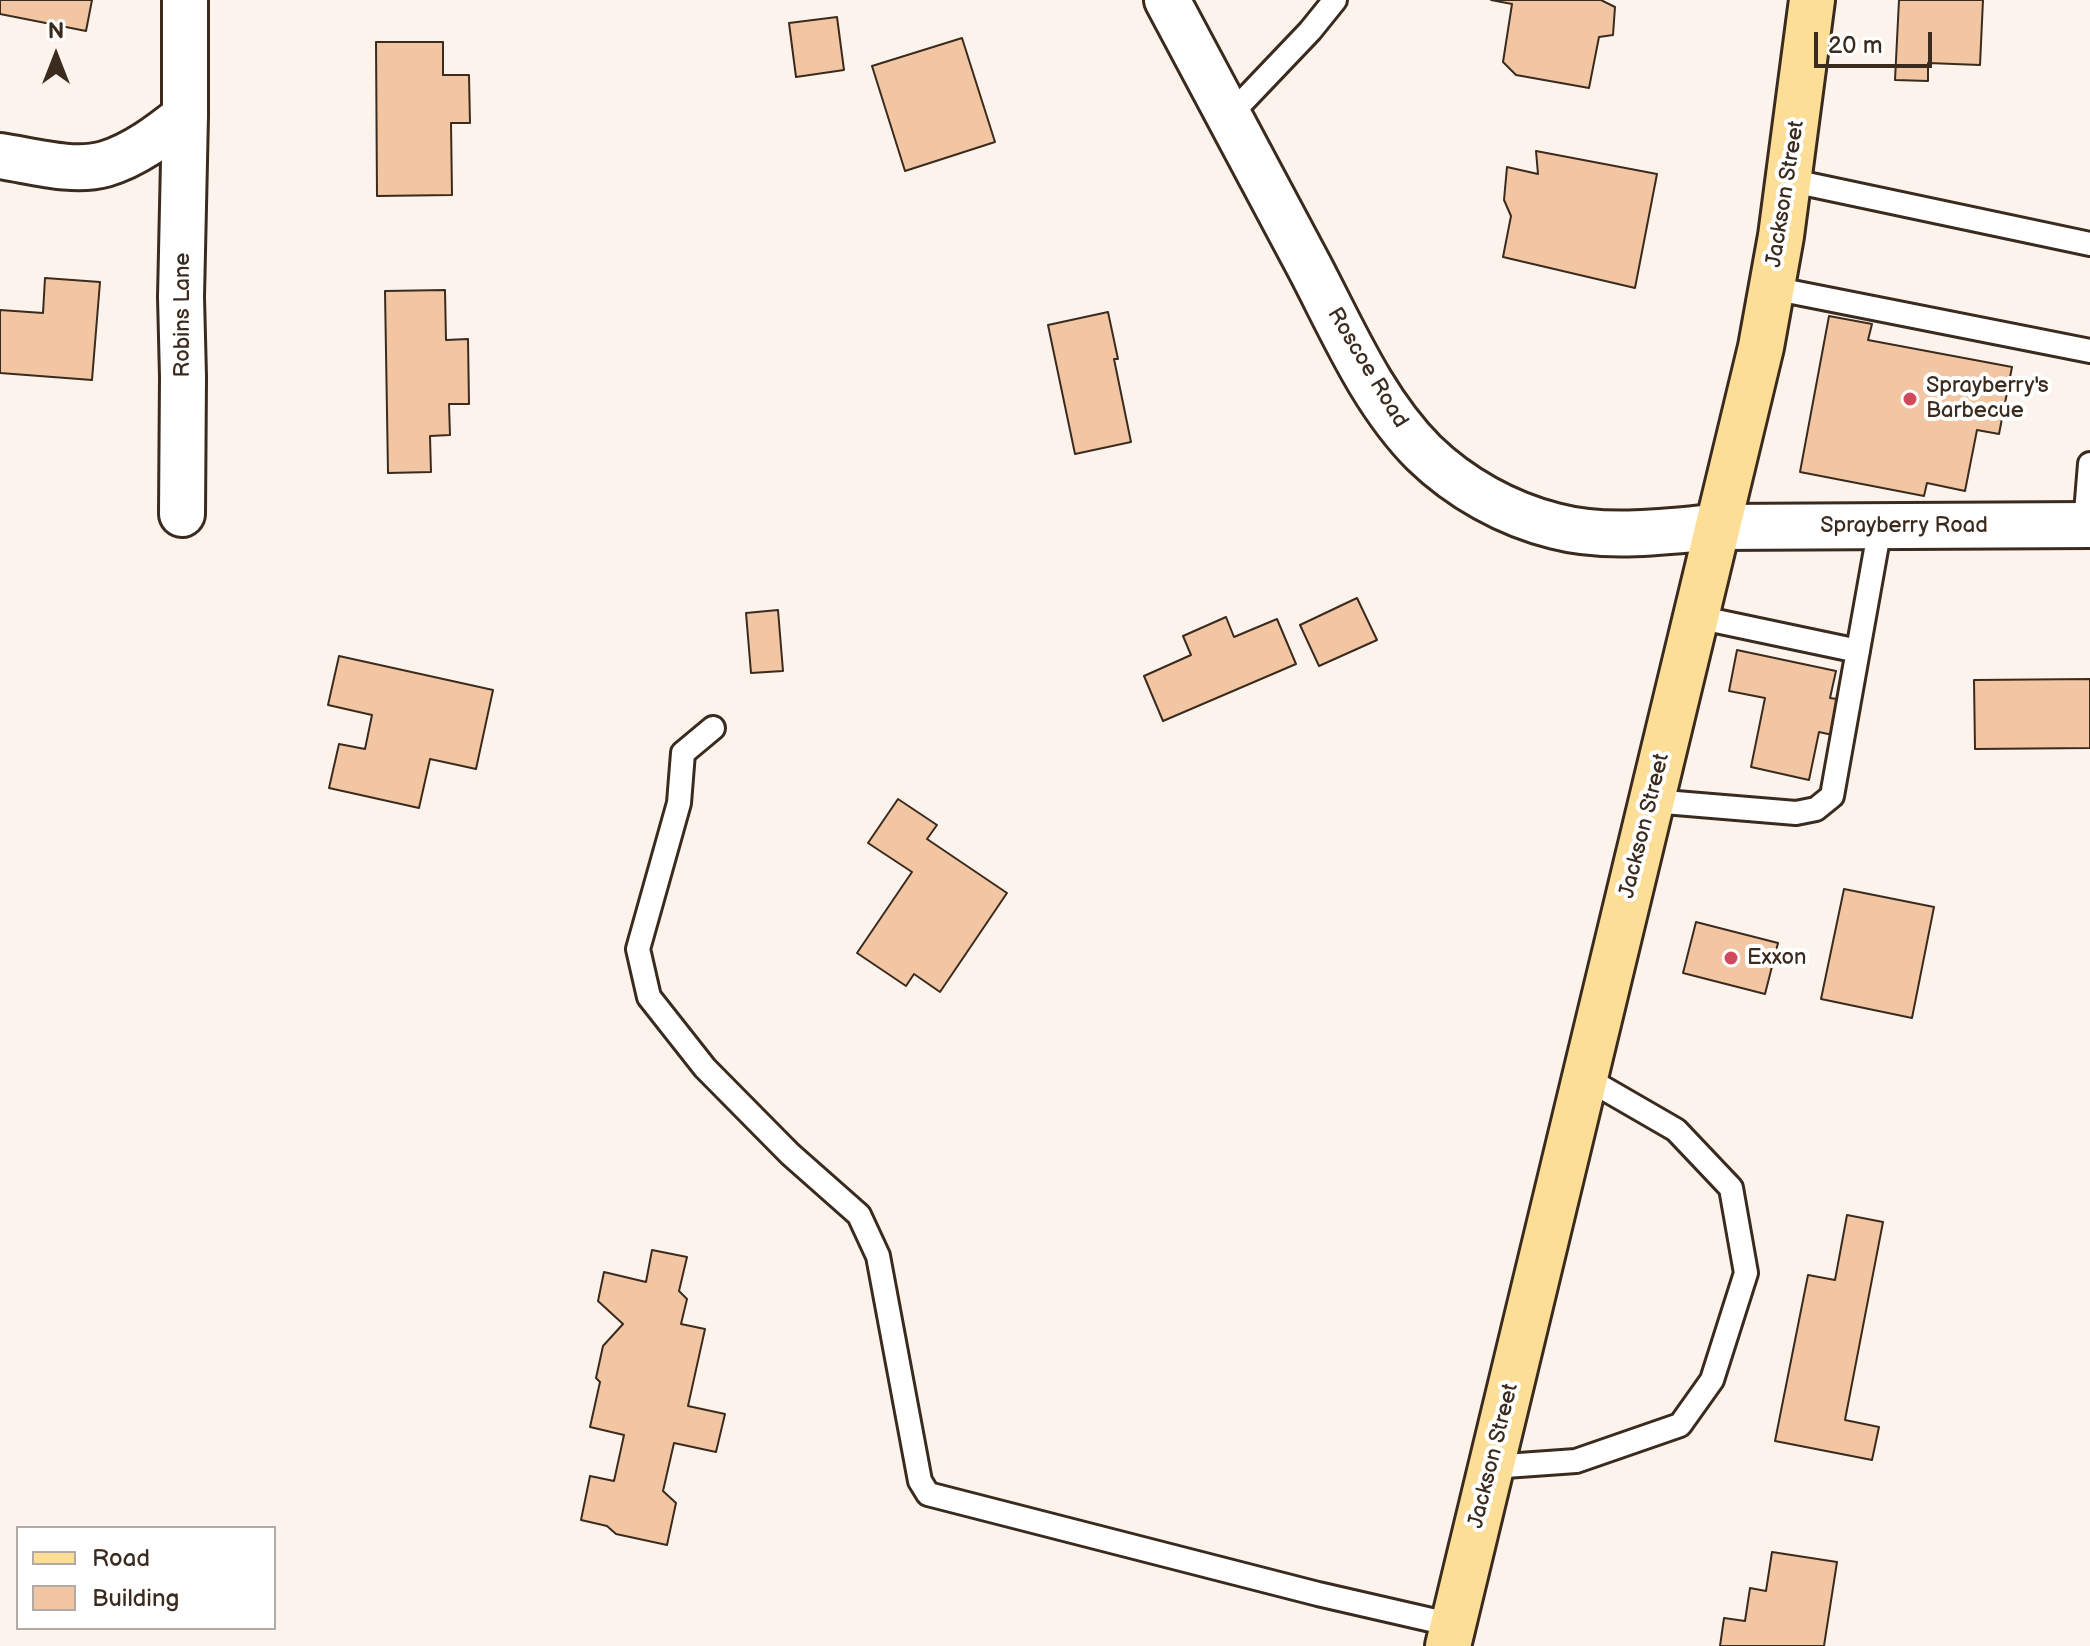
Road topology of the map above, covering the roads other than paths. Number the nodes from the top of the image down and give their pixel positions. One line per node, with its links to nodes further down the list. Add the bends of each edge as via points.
1 (185, 0): 5 (street, Robins Lane)
2 (1167, 0): 6 (street, Roscoe Road)
3 (1335, 0): 6 (lane)
4 (1812, 0): 8 (main road, Jackson Street)
5 (185, 116): 7 (street, via 150,142 103,165 71,167); 13 (street, Robins Lane)
6 (1229, 116): 15 (street, Roscoe Road, via 1377,391 1425,454 1489,501 1556,527 1620,534)
7 (0, 156)
8 (1788, 180): 9 (lane); 10 (main road, Jackson Street)
9 (2090, 243)
10 (1772, 288): 11 (lane); 15 (main road, Jackson Street)
11 (2090, 351)
12 (2090, 464): 14 (lane)
13 (182, 514)
14 (2087, 525): 16 (street, Sprayberry Road)
15 (1718, 527): 16 (street, Sprayberry Road); 17 (main road, Jackson Street)
16 (1880, 527): 18 (lane)
17 (1697, 617): 18 (lane); 20 (main road, Jackson Street)
18 (1858, 651): 20 (lane, via 1832,796 1816,809 1796,813)
19 (713, 728): 23 (lane, via 683,753 679,803 638,949 649,997 705,1068 859,1215 878,1256 920,1481 928,1494 1318,1594)
20 (1652, 801): 21 (main road, Jackson Street)
21 (1586, 1078): 22 (main road, Jackson Street); 22 (lane, via 1676,1130 1731,1188 1746,1273 1712,1380 1680,1425 1576,1461)
22 (1491, 1467): 23 (main road, Jackson Street)
23 (1451, 1636)

